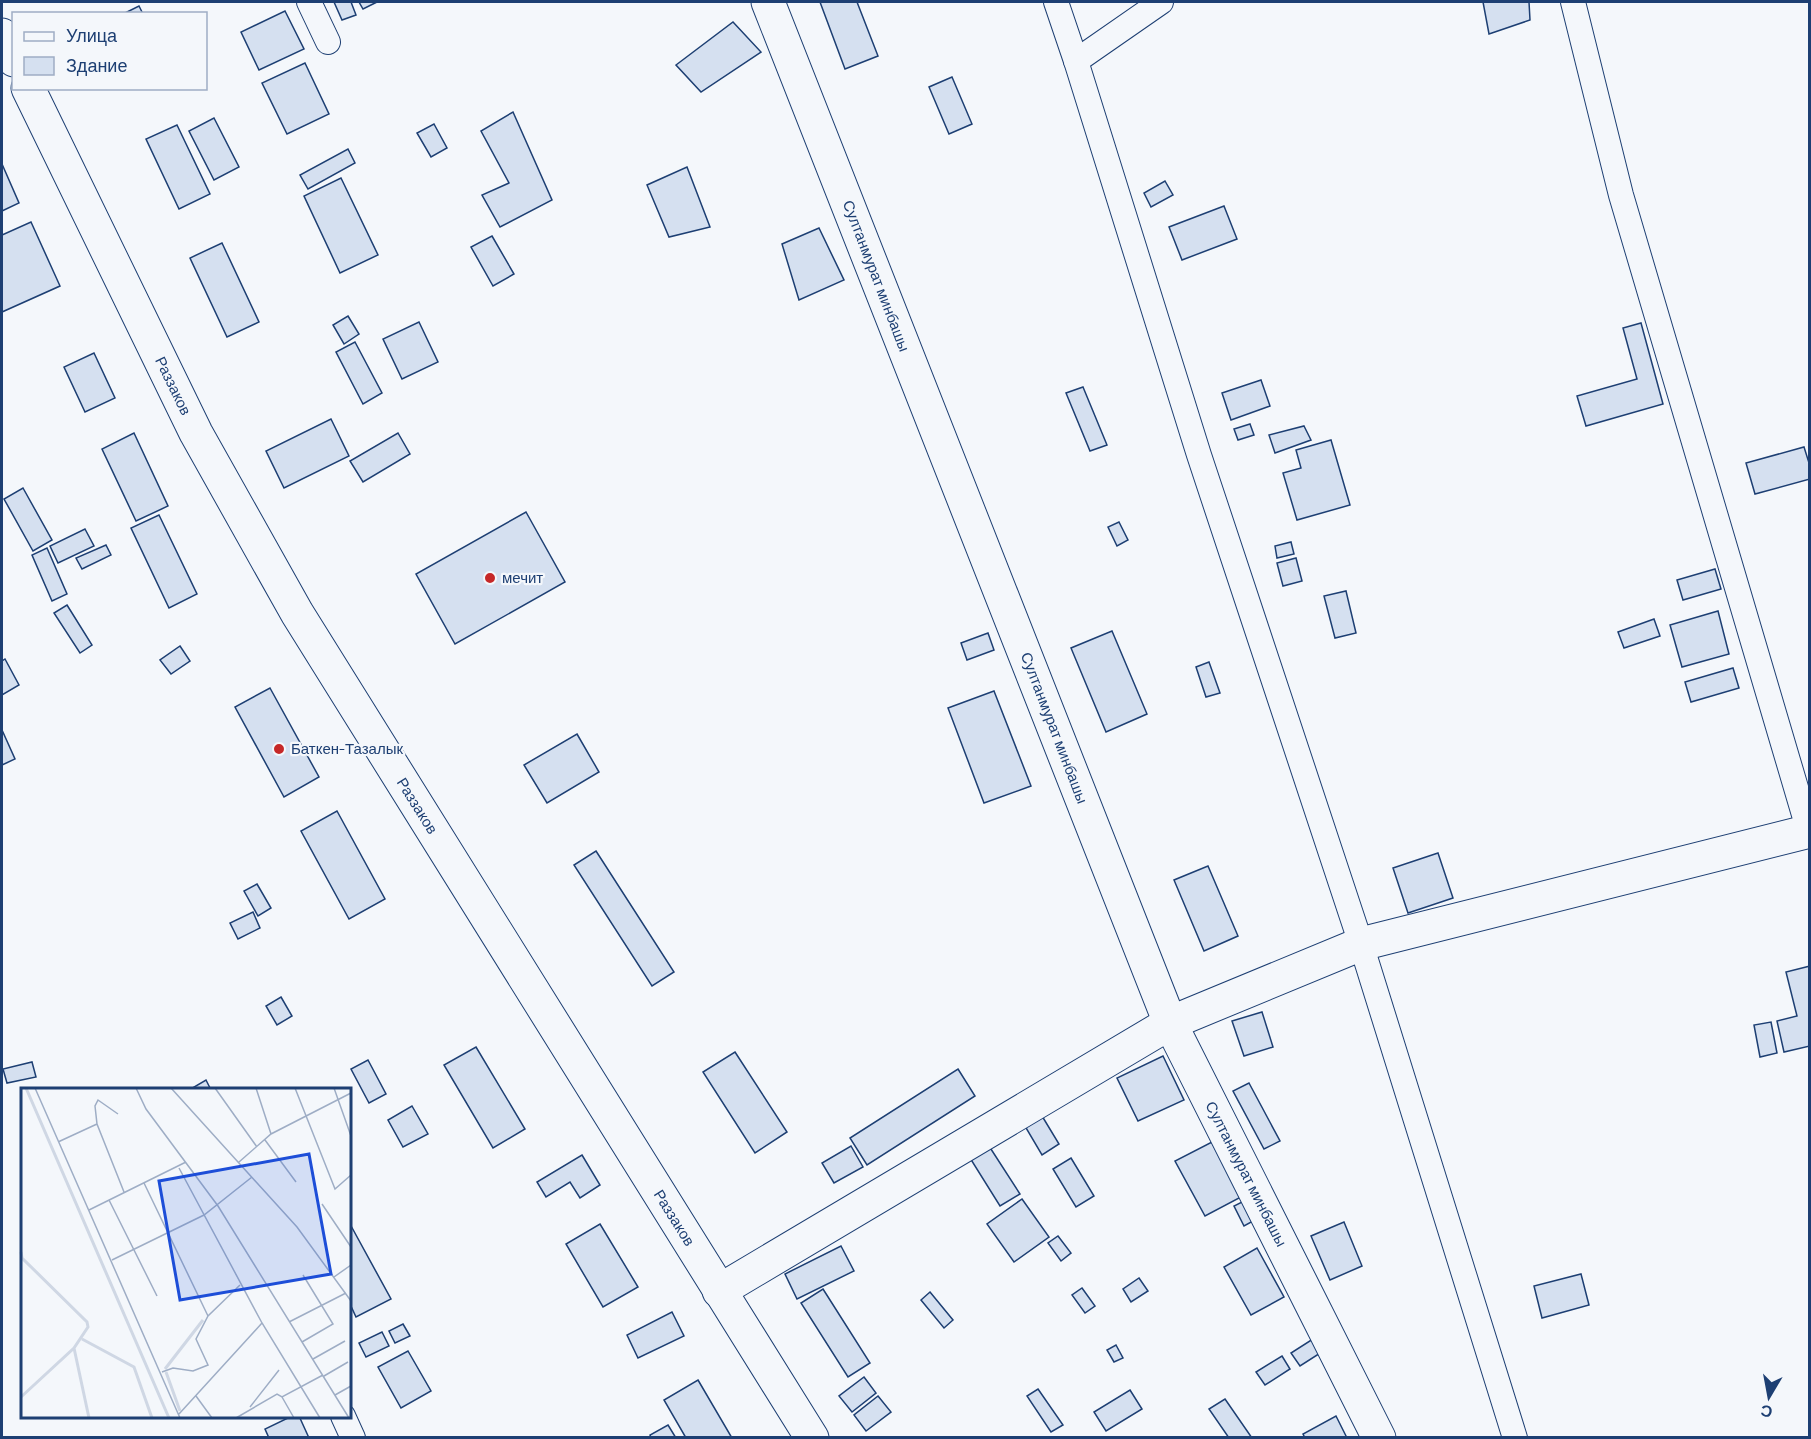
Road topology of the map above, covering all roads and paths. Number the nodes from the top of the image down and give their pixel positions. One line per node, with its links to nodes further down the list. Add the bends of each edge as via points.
1 (309, 2): 7 (street)
2 (768, 2): 13 (street, Султанмурат минбашы)
3 (1056, 2): 9 (street)
4 (1161, 2): 9 (street)
5 (1574, 2): 11 (street, via 1621,195)
6 (2, 35): 8 (street)
7 (328, 42)
8 (12, 56)
9 (1076, 62): 12 (street, via 1199,455)
10 (29, 90): 14 (street, Раззаков, via 196,433 297,613)
11 (1809, 832): 12 (street)
12 (1361, 944): 13 (street); 19 (street)
13 (1170, 1023): 14 (street); 18 (street, Султанмурат минбашы)
14 (719, 1291): 17 (street, Раззаков)
15 (344, 1418): 16 (street)
16 (353, 1437)
17 (812, 1437)
18 (1379, 1437)
19 (1515, 1437)

